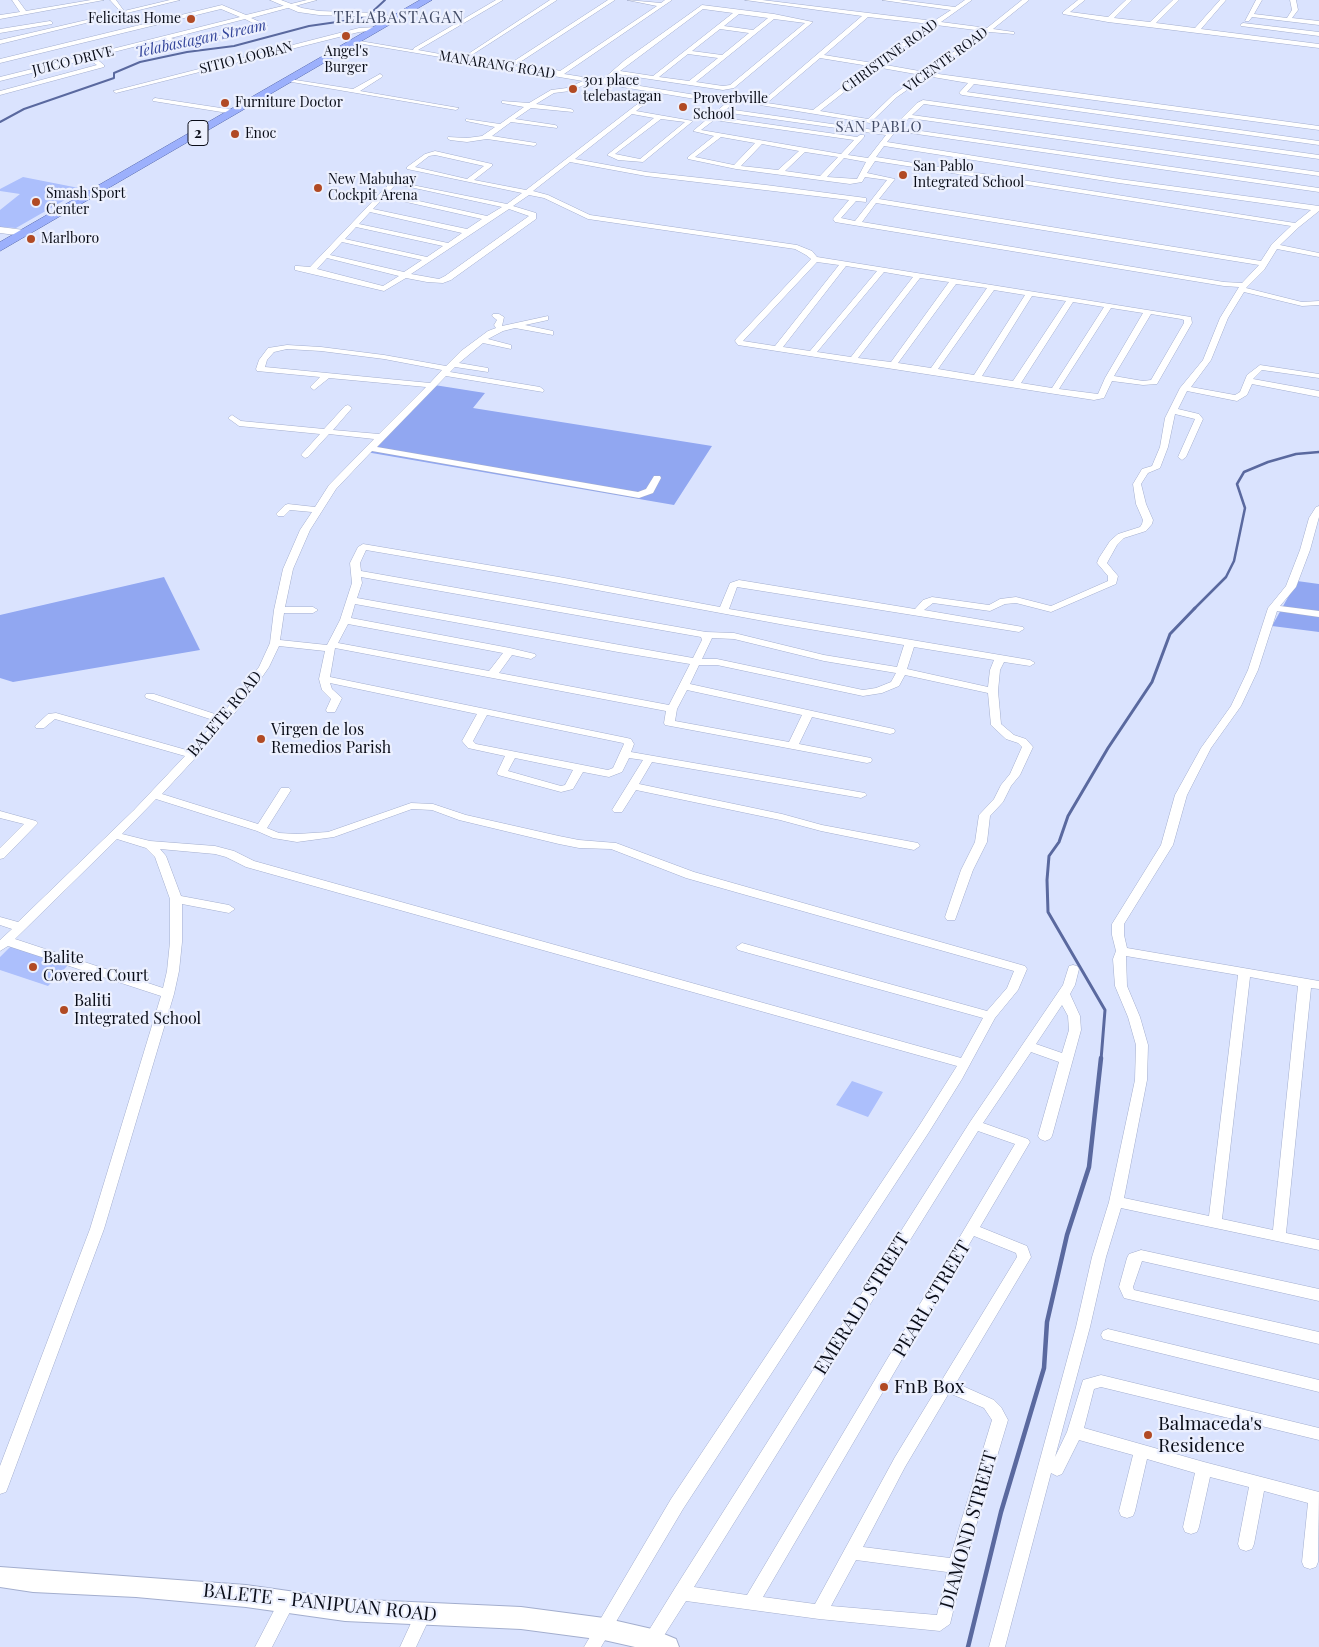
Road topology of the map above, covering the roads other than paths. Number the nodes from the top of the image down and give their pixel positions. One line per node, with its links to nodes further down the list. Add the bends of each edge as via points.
1 (15, 0): 34 (street)
2 (45, 0): 29 (street)
3 (102, 0): 25 (street)
4 (113, 0): 31 (street)
5 (167, 0): 31 (street)
6 (177, 0): 32 (street)
7 (274, 0): 28 (street)
8 (314, 0): 28 (street, JUICO DRIVE)
9 (427, 0): 41 (highway, 2)
10 (500, 0): 69 (street, via 416,49)
11 (554, 0): 69 (street)
12 (612, 0): 72 (street)
13 (630, 0): 27 (street)
14 (669, 0): 27 (street)
15 (748, 0): 26 (street)
16 (885, 0): 30 (street)
17 (968, 0): 30 (street, CHRISTINE ROAD)
18 (1026, 0): 51 (street, VICENTE ROAD)
19 (1082, 0): 43 (street, via 1065,13)
20 (1129, 0): 43 (street)
21 (1176, 0): 47 (street)
22 (1223, 0): 52 (street)
23 (1259, 0): 36 (street)
24 (1294, 0): 44 (street, via 1296,10)
25 (79, 2): 29 (street)
26 (782, 2): 35 (street)
27 (663, 5): 72 (street, via 562,73)
28 (291, 7): 40 (street, JUICO DRIVE); 41 (street, via 319,13)
29 (52, 9): 34 (street)
30 (956, 9): 45 (street, CHRISTINE ROAD)
31 (122, 10): 32 (street); 37 (street)
32 (130, 11): 42 (street)
33 (739, 11): 38 (street); 49 (street); 74 (street, via 704,7)
34 (24, 13): 39 (street)
35 (867, 15): 45 (street); 67 (street)
36 (1250, 15): 44 (street); 48 (street)
37 (85, 16): 42 (street); 53 (street)
38 (774, 16): 54 (street); 83 (street, via 810,22 732,87)
39 (0, 17)
40 (248, 18): 58 (street, via 223,7); 59 (street, JUICO DRIVE); 59 (street, via 265,26 188,46)
41 (396, 18): 50 (highway, 2)
42 (93, 20): 61 (street)
43 (1108, 20): 47 (street)
44 (1288, 20): 46 (street)
45 (935, 23): 51 (street); 73 (street, CHRISTINE ROAD)
46 (1319, 23)
47 (1151, 25): 52 (street)
48 (1242, 25): 56 (street); 57 (street)
49 (718, 27): 54 (street); 66 (street)
50 (377, 29): 62 (highway, 2); 85 (street, SITIO LOOBAN, via 359,30)
51 (988, 30): 55 (street); 75 (street, VICENTE ROAD)
52 (1196, 30): 57 (street)
53 (0, 31)
54 (755, 32): 70 (street)
55 (1012, 33)
56 (1319, 34)
57 (1234, 35): 64 (street)
58 (104, 36): 60 (street); 71 (street)
59 (167, 38): 65 (street, JUICO DRIVE)
60 (111, 40)
61 (0, 42)
62 (354, 42): 79 (highway, 2); 80 (street, MANARANG ROAD)
63 (119, 44): 65 (street)
64 (1319, 46)
65 (127, 48): 68 (street, JUICO DRIVE)
66 (687, 52): 70 (street); 77 (street)
67 (820, 56): 73 (street); 97 (street, via 762,104)
68 (89, 57): 78 (street, JUICO DRIVE); 87 (street, via 102,66)
69 (465, 57): 72 (street)
70 (724, 57): 83 (street)
71 (0, 60)
72 (511, 65)
73 (874, 65): 75 (street); 97 (street, CHRISTINE ROAD)
74 (615, 72): 77 (street); 81 (street)
75 (926, 74): 82 (street); 97 (street, VICENTE ROAD, via 868,121)
76 (380, 76): 86 (street)
77 (655, 77): 83 (street)
78 (0, 79)
79 (289, 80): 86 (street); 95 (highway, 2)
80 (590, 80): 81 (street, MANARANG ROAD); 90 (street, via 568,90 551,92)
81 (606, 80): 84 (street, MANARANG ROAD)
82 (973, 82): 91 (street); 103 (street, via 962,94)
83 (691, 83)
84 (659, 90): 93 (street, MANARANG ROAD, via 729,103); 96 (street)
85 (116, 91)
86 (355, 92): 92 (street)
87 (0, 93)
88 (155, 100): 95 (street)
89 (504, 102): 90 (street)
90 (532, 104): 94 (street); 102 (street)
91 (1163, 107): 103 (street); 106 (street)
92 (456, 108)
93 (723, 110): 100 (street); 107 (street)
94 (571, 111)
95 (234, 112): 151 (highway, 2)
96 (630, 112): 98 (street); 123 (street)
97 (813, 113)
98 (660, 116): 98 (street, via 612,152 610,155 641,161 690,121)
99 (909, 116): 108 (street); 109 (street, via 923,102); 119 (street)
100 (714, 118): 110 (street, via 696,131); 113 (street)
101 (468, 120): 104 (street)
102 (510, 120): 104 (street); 105 (street)
103 (1154, 120): 115 (street)
104 (501, 126): 111 (street)
105 (555, 127)
106 (1319, 128)
107 (868, 131): 108 (street); 113 (street)
108 (893, 132): 117 (street); 126 (street)
109 (1152, 134): 119 (street); 121 (street)
110 (718, 136): 114 (street); 124 (street, via 690,159)
111 (488, 137): 112 (street, via 473,140); 116 (street)
112 (450, 138)
113 (858, 139): 120 (street)
114 (760, 142): 118 (street); 124 (street)
115 (1319, 143)
116 (534, 144)
117 (884, 144): 122 (street); 126 (street)
118 (804, 149): 120 (street); 125 (street)
119 (1141, 149): 126 (street); 127 (street)
120 (843, 156): 122 (street); 129 (street)
121 (1319, 157)
122 (872, 159): 128 (street); 136 (street)
123 (568, 160): 134 (street); 137 (street, via 646,174)
124 (736, 167): 125 (street)
125 (779, 173): 129 (street)
126 (1125, 173): 133 (street); 136 (street); 141 (street)
127 (1319, 174)
128 (864, 175): 129 (street, via 855,182); 139 (street, via 892,179)
129 (822, 178)
130 (382, 179): 132 (street)
131 (468, 181): 131 (street, via 410,169 409,168 435,153 490,164); 134 (street)
132 (393, 183): 135 (street); 140 (street)
133 (1319, 190)
134 (527, 193): 140 (street); 159 (street, via 546,196 588,217 797,247)
135 (383, 195): 142 (street); 144 (street)
136 (1109, 195): 148 (street)
137 (854, 200): 138 (street); 146 (street, via 837,219)
138 (863, 200)
139 (876, 200): 146 (street); 161 (street)
140 (508, 206): 144 (street); 165 (street, via 533,217 448,278 434,281)
141 (1319, 209): 143 (street)
142 (370, 210): 147 (street); 150 (street)
143 (1308, 217): 145 (street); 148 (street)
144 (488, 218): 150 (street)
145 (1319, 219)
146 (857, 223): 169 (street)
147 (356, 224): 152 (street); 153 (street)
148 (1296, 225): 154 (street)
149 (0, 230): 151 (street)
150 (469, 232): 153 (street)
151 (24, 233): 155 (highway, 2)
152 (342, 240): 157 (street); 158 (street)
153 (449, 245): 158 (street)
154 (1275, 246): 156 (street); 161 (street)
155 (0, 247)
156 (1319, 255)
157 (326, 256): 163 (street); 165 (street)
158 (428, 259): 165 (street)
159 (815, 259): 160 (street); 184 (street, via 739,341)
160 (844, 264): 164 (street); 184 (street)
161 (1264, 264): 169 (street)
162 (298, 268): 163 (street)
163 (312, 270): 170 (street)
164 (881, 271): 166 (street); 185 (street)
165 (405, 275): 170 (street)
166 (918, 276): 167 (street); 186 (street)
167 (954, 281): 168 (street); 187 (street)
168 (992, 287): 171 (street); 190 (street)
169 (1243, 287): 174 (street, via 1302,304); 199 (street, via 1224,318 1207,360)
170 (384, 289): 172 (street)
171 (1030, 293): 173 (street); 194 (street)
172 (374, 295)
173 (1070, 300): 175 (street); 197 (street)
174 (1319, 302)
175 (1108, 306): 176 (street); 201 (street)
176 (1148, 312): 193 (street); 193 (street, via 1188,319 1188,323 1154,382)
177 (496, 316): 180 (street, via 501,320)
178 (545, 318): 179 (street, BALETE ROAD)
179 (514, 326): 180 (street, BALETE ROAD); 181 (street)
180 (500, 329): 182 (street, BALETE ROAD)
181 (550, 333)
182 (482, 340): 183 (street); 188 (street, BALETE ROAD)
183 (508, 347)
184 (777, 349): 185 (street)
185 (812, 352): 186 (street)
186 (853, 359): 187 (street)
187 (892, 365): 190 (street)
188 (448, 369): 189 (street); 191 (street, via 384,357 294,348 274,349 260,365 262,371); 196 (street, BALETE ROAD); 200 (street)
189 (485, 370)
190 (933, 371): 194 (street)
191 (326, 376): 196 (street); 198 (street)
192 (1319, 376): 195 (street, via 1262,367)
193 (1109, 378): 201 (street, via 1098,397)
194 (976, 379): 197 (street)
195 (1249, 381): 199 (street, via 1244,393 1237,398); 202 (street)
196 (430, 385): 207 (street, BALETE ROAD)
197 (1015, 385): 201 (street)
198 (314, 387)
199 (1184, 388): 204 (street)
200 (540, 390)
201 (1054, 391)
202 (1319, 394)
203 (348, 408): 206 (street)
204 (1173, 411): 210 (street, via 1199,419); 221 (street, via 1156,468 1145,472 1137,484 1147,524 1112,543 1102,563 1113,576 1113,582 1051,609 1016,600 1003,601 990,608 932,600)
205 (232, 418): 206 (street, via 239,423)
206 (326, 433): 207 (street); 209 (street)
207 (380, 437): 208 (street, BALETE ROAD)
208 (370, 448): 211 (street, via 639,495 650,491); 213 (street, BALETE ROAD, via 332,487)
209 (305, 455)
210 (1182, 457)
211 (657, 478)
212 (1319, 509): 217 (street, via 1291,587)
213 (317, 510): 214 (street, via 288,507); 218 (street, BALETE ROAD, via 288,569)
214 (281, 514)
215 (358, 573): 216 (street); 220 (street, via 356,558 363,547); 225 (street, via 566,612)
216 (352, 600): 223 (street); 232 (street)
217 (1273, 608): 222 (street); 272 (street, via 1253,670 1236,706 1206,748 1182,795 1167,845 1118,924)
218 (279, 610): 219 (street); 226 (street, BALETE ROAD)
219 (313, 610)
220 (724, 610): 221 (street, via 733,585 739,583); 227 (street)
221 (918, 612): 224 (street)
222 (1319, 614)
223 (345, 620): 228 (street); 229 (street)
224 (1019, 629)
225 (706, 634): 232 (street, via 707,640); 234 (street, via 734,636 824,658)
226 (275, 643): 228 (street); 244 (street, BALETE ROAD, via 264,667)
227 (910, 644): 231 (street); 234 (street)
228 (332, 646): 235 (street); 236 (street)
229 (510, 651): 230 (street); 235 (street)
230 (531, 656)
231 (1000, 659): 233 (street); 238 (street, via 995,670)
232 (698, 662): 234 (street, via 717,662 863,693 895,684); 237 (street)
233 (1030, 663)
234 (900, 671): 238 (street)
235 (492, 675): 240 (street)
236 (324, 679): 241 (street, via 327,690 337,698); 242 (street)
237 (683, 686): 240 (street); 243 (street)
238 (993, 691): 267 (street, via 996,725 1028,747 1015,775 985,815 981,842 967,870)
239 (150, 696): 244 (street)
240 (672, 709): 247 (street, via 669,723)
241 (331, 710)
242 (483, 713): 248 (street, via 467,740 468,744); 249 (street, via 626,741 629,744)
243 (808, 714): 246 (street); 247 (street)
244 (223, 720): 250 (street, BALETE ROAD)
245 (40, 726): 250 (street, via 56,716)
246 (890, 731)
247 (793, 746): 252 (street)
248 (511, 754): 253 (street); 253 (street, via 502,773 562,789 569,787)
249 (625, 754): 251 (street); 253 (street, via 614,773)
250 (192, 755): 256 (street, BALETE ROAD)
251 (650, 757): 254 (street); 257 (street)
252 (867, 760)
253 (580, 768)
254 (633, 786): 258 (street); 263 (street)
255 (285, 790): 260 (street)
256 (154, 795): 260 (street); 261 (street, BALETE ROAD)
257 (861, 795)
258 (618, 810)
259 (0, 814): 264 (street, via 32,823)
260 (261, 829): 279 (street, via 277,836 297,838 330,835 411,806 423,805 463,818 559,840 612,846 690,875 770,899 1021,967 1012,990)
261 (114, 835): 262 (street); 269 (street, BALETE ROAD)
262 (150, 845): 265 (street, via 160,856); 282 (street, via 215,850 250,864)
263 (914, 846)
264 (0, 855)
265 (176, 899): 266 (street); 277 (street, via 174,971)
266 (228, 909)
267 (951, 917)
268 (0, 921): 269 (street)
269 (20, 927): 270 (street, BALETE ROAD)
270 (3, 944): 277 (street)
271 (742, 948): 279 (street)
272 (1122, 952): 274 (street); 285 (street, via 1119,959 1121,986 1142,1045 1141,1080)
273 (1073, 970): 278 (street, EMERALD STREET)
274 (1245, 971): 275 (street); 286 (street)
275 (1305, 982): 276 (street); 288 (street)
276 (1319, 985)
277 (168, 994): 301 (street, via 97,1229)
278 (1063, 994): 280 (street, EMERALD STREET); 281 (street, via 1074,1016 1075,1030)
279 (990, 1016): 282 (street)
280 (1027, 1046): 281 (street); 283 (street, EMERALD STREET)
281 (1067, 1060): 284 (street)
282 (964, 1062): 315 (street, via 924,1129 677,1504)
283 (976, 1124): 287 (street, PEARL STREET, via 1023,1142); 310 (street, EMERALD STREET)
284 (1045, 1136)
285 (1116, 1202): 286 (street); 319 (street)
286 (1215, 1221): 288 (street)
287 (973, 1230): 293 (street, via 1022,1250 1024,1257); 311 (street, PEARL STREET)
288 (1279, 1236): 289 (street)
289 (1319, 1244)
290 (1319, 1296): 292 (street, via 1141,1255 1134,1258 1126,1287 1130,1294)
291 (1108, 1335): 294 (street)
292 (1319, 1338)
293 (948, 1386): 306 (street, via 900,1462); 308 (street, DIAMOND STREET, via 989,1404 1000,1420)
294 (1319, 1386)
295 (1075, 1432): 296 (street, via 1088,1384 1100,1380); 297 (street); 298 (street)
296 (1319, 1434)
297 (1142, 1450): 299 (street); 303 (street)
298 (1057, 1469)
299 (1204, 1469): 300 (street); 304 (street)
300 (1258, 1483): 302 (street); 305 (street)
301 (0, 1487)
302 (1318, 1499): 307 (street)
303 (1127, 1511)
304 (1191, 1527)
305 (1246, 1544)
306 (850, 1552): 308 (street); 313 (street)
307 (1310, 1562)
308 (956, 1566): 313 (street, DIAMOND STREET, via 944,1619 940,1623)
309 (0, 1576): 312 (main road, BALETE - PANIPUAN ROAD)
310 (681, 1593): 311 (street, DIAMOND STREET); 316 (street, EMERALD STREET)
311 (752, 1601): 313 (street, DIAMOND STREET)
312 (287, 1602): 314 (main road, BALETE - PANIPUAN ROAD); 317 (street)
313 (819, 1612)
314 (422, 1615): 315 (main road, BALETE - PANIPUAN ROAD, via 521,1618); 318 (street)
315 (598, 1638): 316 (main road, BALETE - PANIPUAN ROAD)
316 (659, 1643)
317 (263, 1647)
318 (408, 1647)
319 (998, 1647)

